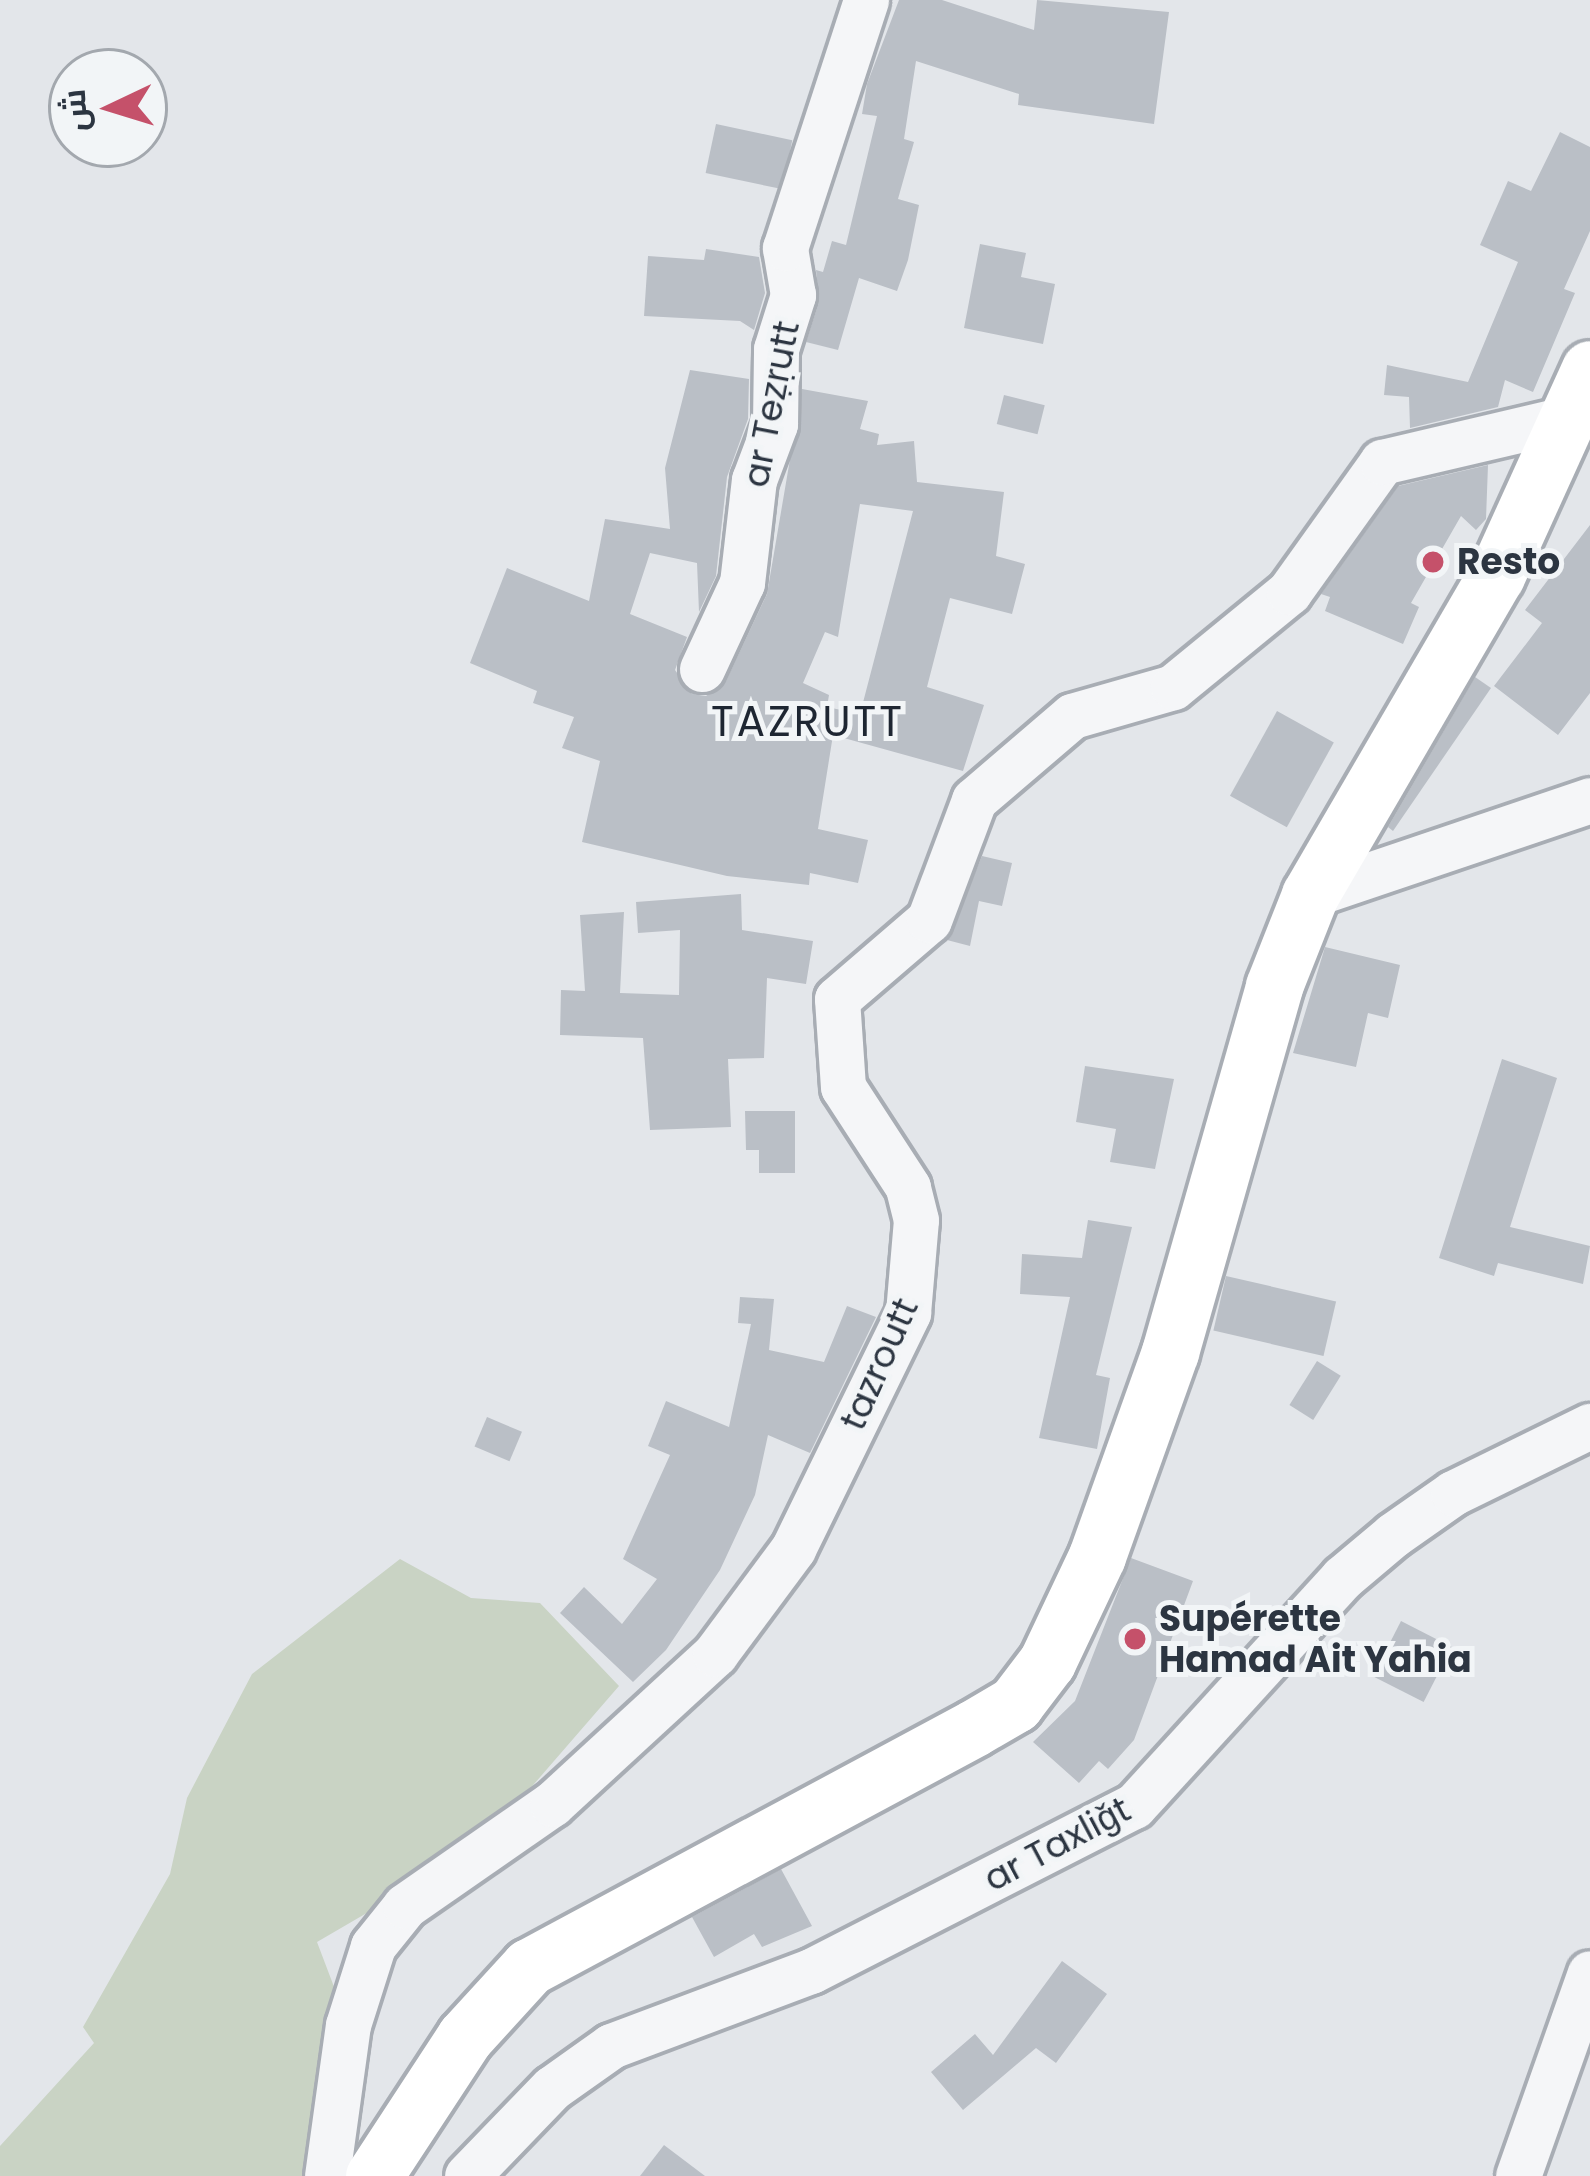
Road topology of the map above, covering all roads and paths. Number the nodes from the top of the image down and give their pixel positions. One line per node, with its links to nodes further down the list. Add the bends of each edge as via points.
1 (866, 0): 3 (street, ar Teẓṛutt, via 785,248 793,295 776,349 775,424 754,480 742,583)
2 (1579, 393): 5 (main road, via 1496,576); 8 (street, tazroutt, via 1382,462 1302,579 1273,606 1173,687 1072,716 974,800 928,920 837,999 843,1087 908,1187 916,1220 908,1312 793,1549 715,1654 551,1804 405,1906 373,1946 347,2025)
3 (702, 669)
4 (1590, 800): 5 (street)
5 (1310, 895): 9 (main road, via 1274,986 1170,1352 1097,1556 1047,1662 1015,1704 529,1967 465,2038)
6 (1590, 1426): 10 (street, ar Taxliǧt, via 1453,1493 1393,1535 1342,1578 1134,1806 811,1971 611,2046 553,2088)
7 (1590, 1973): 11 (street)
8 (328, 2176)
9 (374, 2176)
10 (467, 2176)
11 (1517, 2176)

